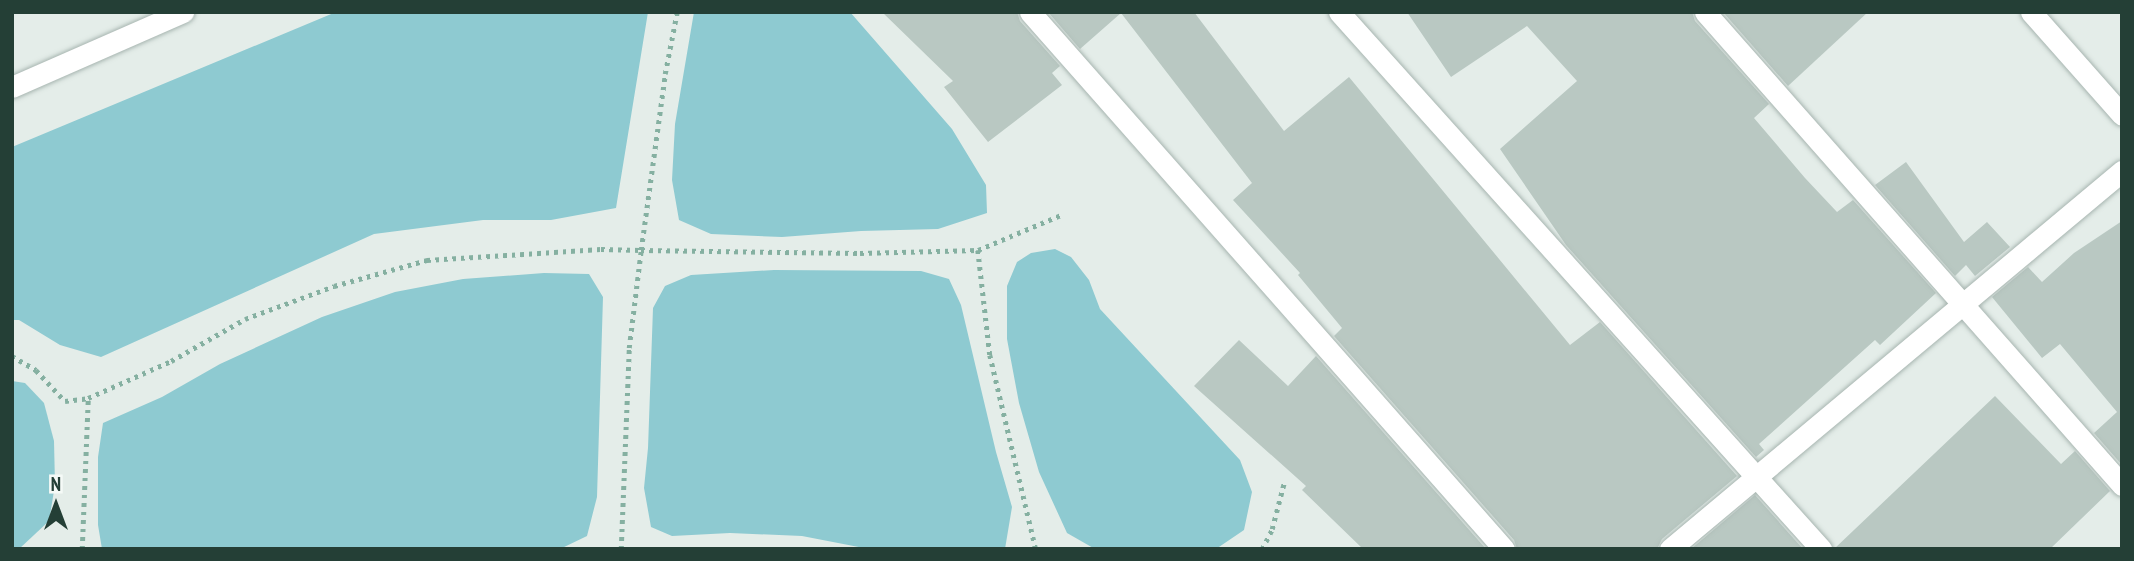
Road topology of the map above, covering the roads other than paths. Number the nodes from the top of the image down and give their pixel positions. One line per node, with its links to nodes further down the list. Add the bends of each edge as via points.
1 (183, 12): 6 (street)
2 (1030, 12): 12 (street)
3 (1339, 12): 10 (street)
4 (1705, 12): 9 (street)
5 (2031, 12): 7 (street)
6 (12, 87)
7 (2122, 115)
8 (2122, 171): 9 (street)
9 (1963, 304): 10 (street); 11 (street)
10 (1757, 478): 13 (street); 14 (street)
11 (2122, 485)
12 (1503, 549)
13 (1670, 549)
14 (1821, 549)

